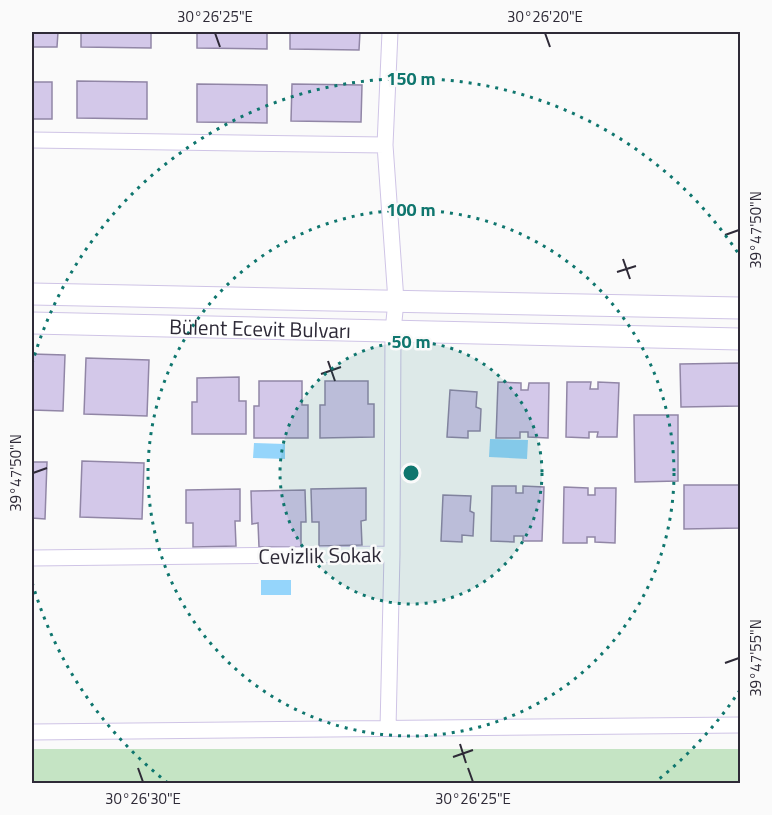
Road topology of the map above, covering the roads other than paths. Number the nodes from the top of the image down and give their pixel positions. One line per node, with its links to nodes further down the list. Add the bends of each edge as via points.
1 (390, 32): 3 (street, Cevizlik Sokak)
2 (32, 140): 3 (street)
3 (385, 145): 5 (street, Cevizlik Sokak)
4 (32, 294): 5 (main road, Bülent Ecevit Bulvarı)
5 (396, 301): 6 (main road, Bülent Ecevit Bulvarı); 8 (street, Cevizlik Sokak)
6 (741, 308)
7 (32, 323): 8 (main road, Bülent Ecevit Bulvarı)
8 (393, 331): 9 (main road, Bülent Ecevit Bulvarı); 10 (street, Cevizlik Sokak)
9 (741, 339)
10 (392, 554): 11 (street, Cevizlik Sokak); 13 (street)
11 (32, 558)
12 (741, 725): 13 (street)
13 (388, 728): 14 (street)
14 (32, 732)

